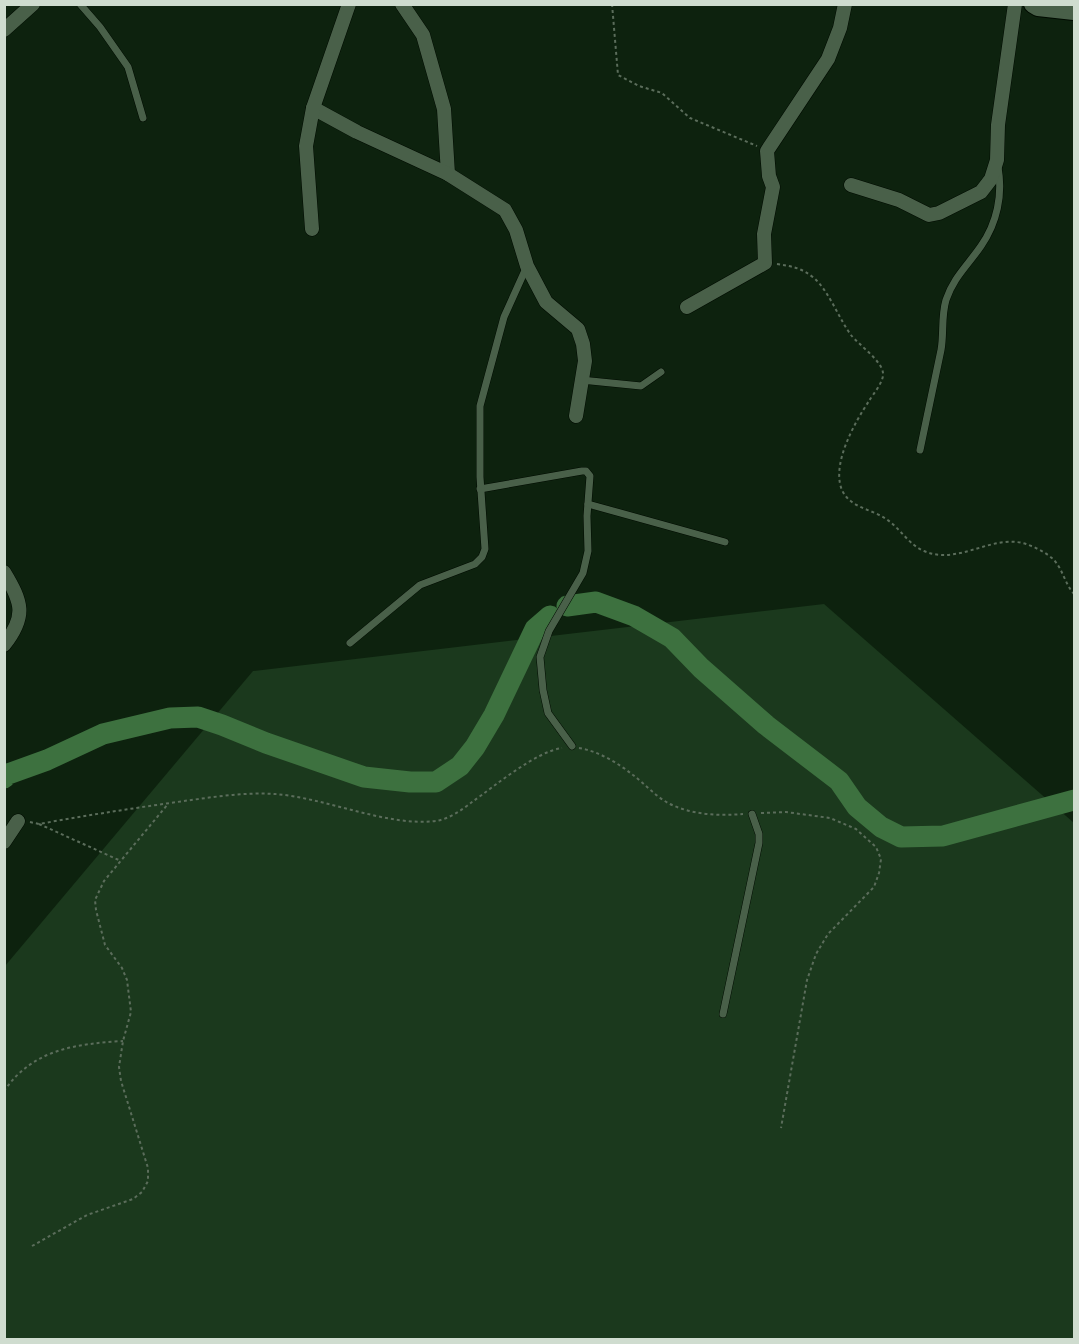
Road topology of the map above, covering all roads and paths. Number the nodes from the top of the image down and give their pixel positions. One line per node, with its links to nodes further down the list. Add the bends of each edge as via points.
1 (33, 4): 10 (street)
2 (80, 4): 12 (lane, via 128,67)
3 (349, 4): 11 (street)
4 (402, 4): 15 (street, via 423,35 444,109)
5 (612, 4): 13 (path, via 618,75 662,93 690,118)
6 (845, 4): 13 (street, via 828,59)
7 (1015, 4): 14 (street, via 998,125)
8 (1033, 4): 9 (street)
9 (1074, 11)
10 (4, 30)
11 (313, 108): 15 (street); 17 (street, via 306,146)
12 (143, 118)
13 (767, 151): 18 (street, via 773,187 764,234)
14 (997, 160): 16 (street, via 981,192 929,215); 24 (lane, via 1001,186 996,215 982,245 954,280 942,315 941,347)
15 (448, 174): 19 (street, via 506,210)
16 (851, 184)
17 (312, 229)
18 (765, 263): 20 (street); 29 (path, via 804,270 817,280 851,334 883,373 841,454 842,490 854,504 886,519 921,550 938,556 1010,541 1038,549 1053,559)
19 (527, 266): 22 (street, via 546,302 578,329 585,361); 25 (lane, via 504,317 480,406)
20 (687, 307)
21 (662, 372): 22 (lane, via 641,386)
22 (581, 380): 23 (street)
23 (576, 416)
24 (920, 450)
25 (480, 489): 26 (lane, via 586,471 590,476); 30 (lane, via 485,549 482,557 475,564 420,585)
26 (588, 504): 27 (lane); 32 (lane, via 588,551 583,573 549,631 540,657 548,713)
27 (725, 542)
28 (4, 572): 31 (street, via 21,607 19,621)
29 (1074, 594)
30 (350, 643)
31 (4, 645)
32 (572, 746): 33 (path, via 556,749 526,764 461,811 439,821 397,820 301,796 271,794); 34 (path, via 607,758 669,804 693,813)
33 (169, 803): 36 (path); 38 (path)
34 (753, 814): 39 (lane, via 759,843); 42 (path, via 786,812 830,818 856,829 876,847 881,859 874,886 828,934 816,954 807,980)
35 (18, 820): 36 (path); 37 (street)
36 (39, 824): 38 (path)
37 (4, 842)
38 (121, 861): 40 (path, via 95,900 105,945 127,980 130,1012)
39 (723, 1014)
40 (123, 1041): 41 (path, via 61,1049 30,1064); 43 (path, via 121,1081 148,1168 148,1181 134,1198 87,1215)
41 (4, 1090)
42 (781, 1128)
43 (32, 1246)

